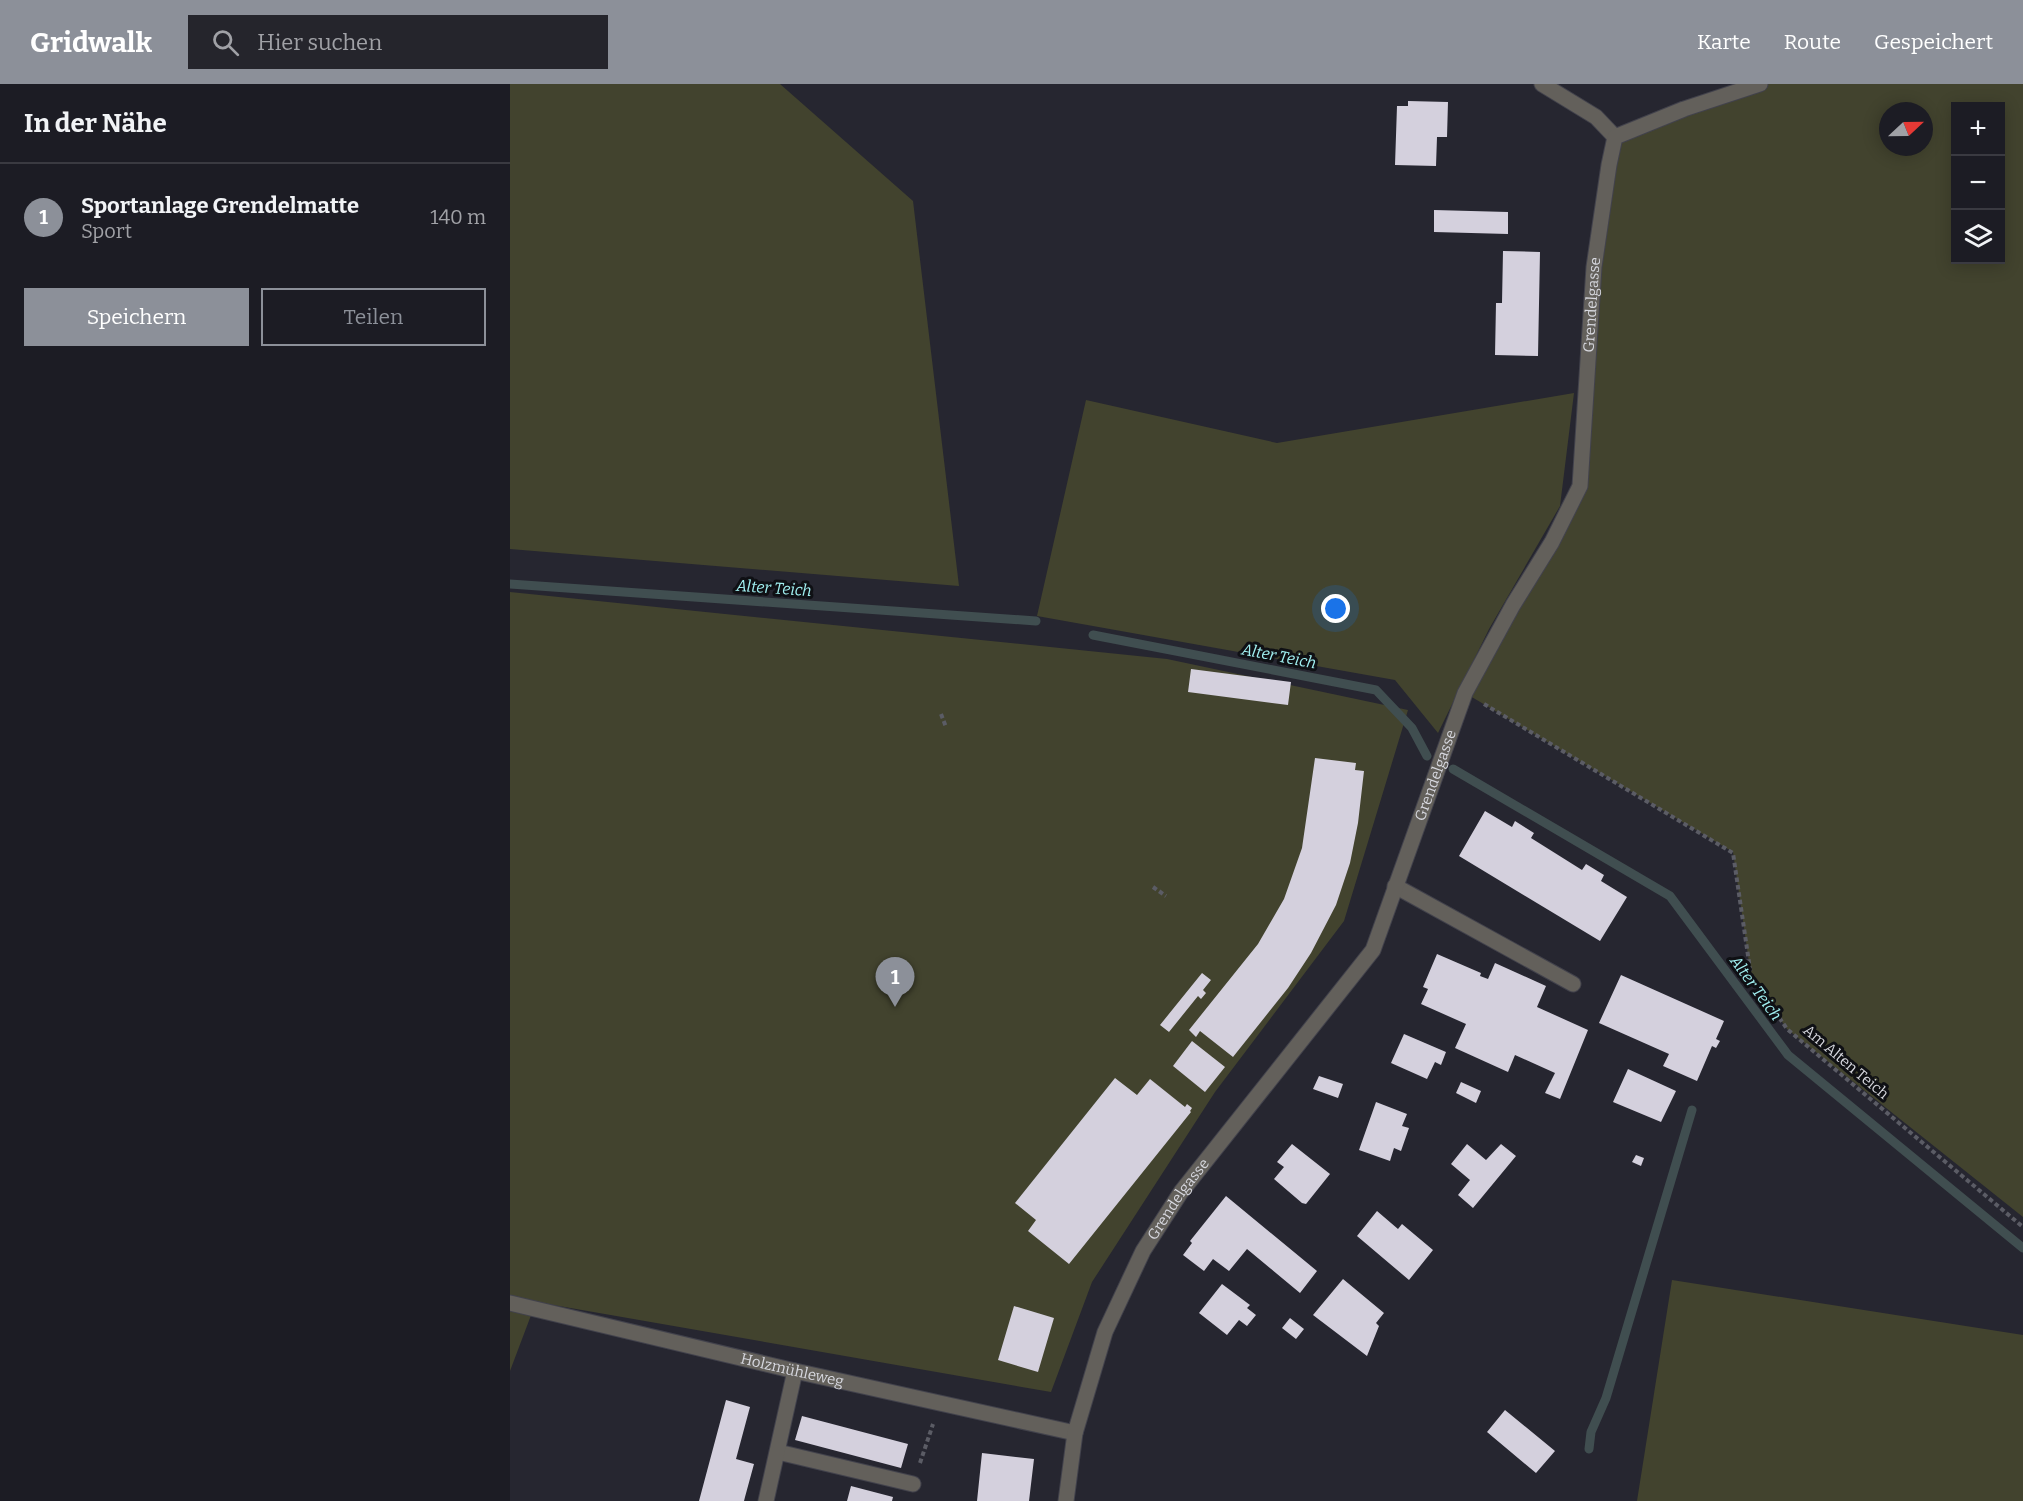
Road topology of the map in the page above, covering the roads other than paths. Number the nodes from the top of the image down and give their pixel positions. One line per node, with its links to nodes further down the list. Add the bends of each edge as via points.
1 (1542, 84): 3 (street, via 1596,117)
2 (1760, 84): 3 (street)
3 (1615, 137): 4 (street, Grendelgasse, via 1594,267 1580,486 1465,693)
4 (1395, 886): 5 (street); 8 (street, Grendelgasse, via 1373,950 1181,1192 1143,1251 1105,1332)
5 (1574, 984)
6 (510, 1303): 7 (street, Holzmühleweg)
7 (795, 1371): 8 (street, Holzmühleweg); 9 (street)
8 (1076, 1433): 12 (street, Grendelgasse)
9 (778, 1452): 10 (street); 11 (street)
10 (914, 1484)
11 (766, 1501)
12 (1066, 1501)

